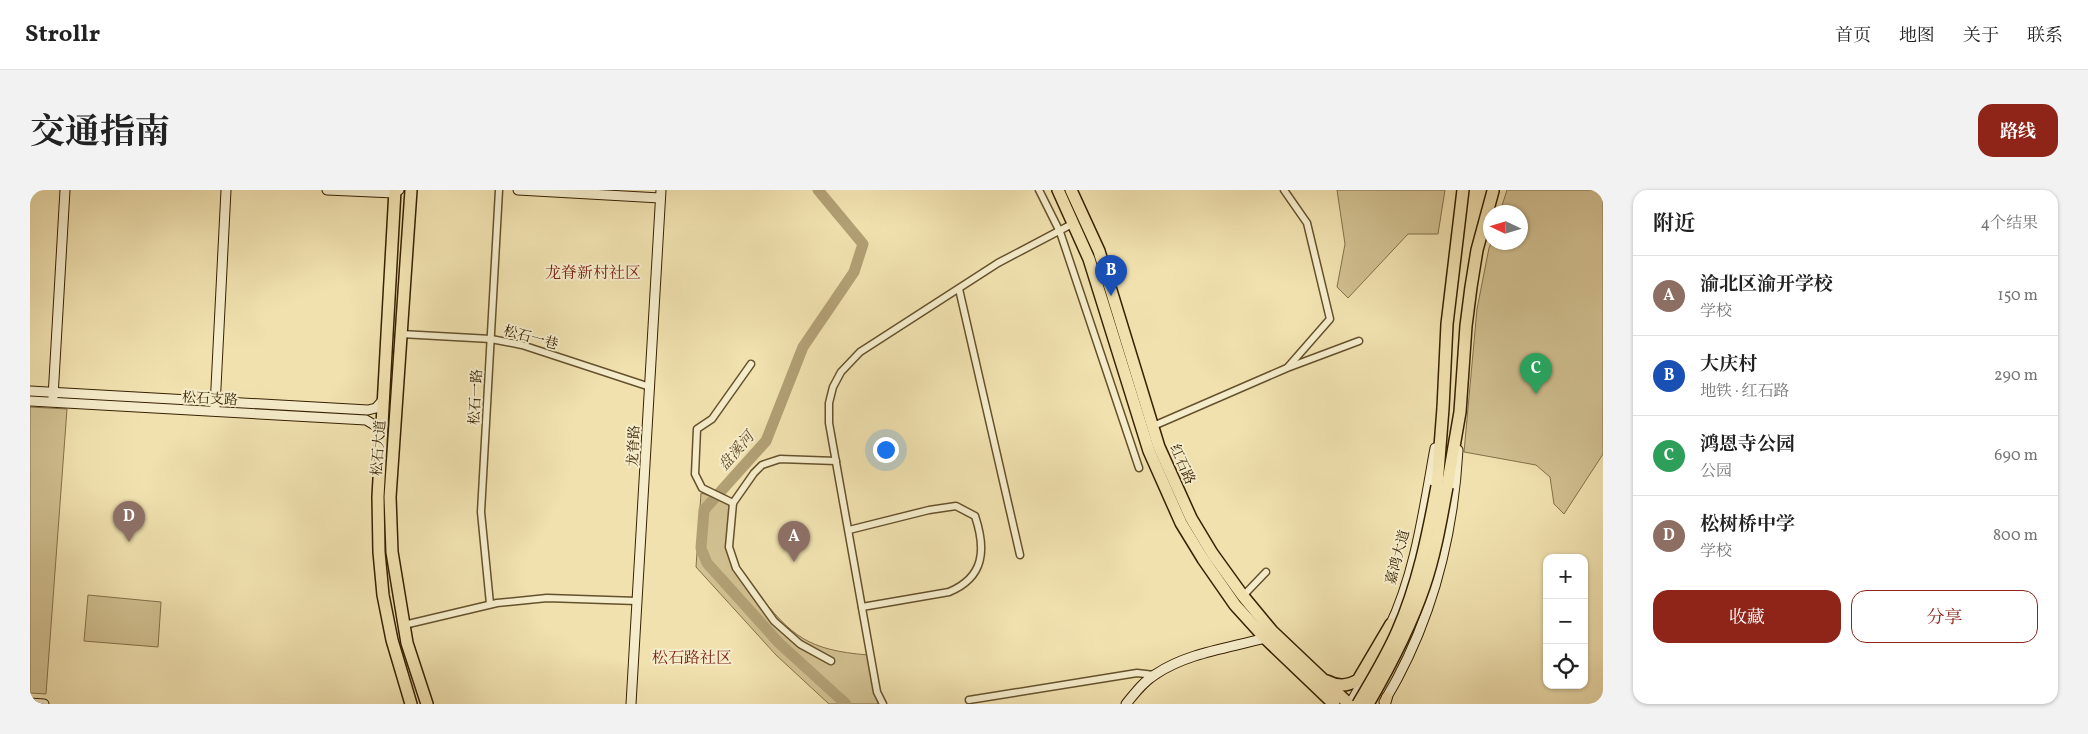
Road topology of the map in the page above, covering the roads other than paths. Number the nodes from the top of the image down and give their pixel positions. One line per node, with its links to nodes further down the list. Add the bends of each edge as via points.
1 (64, 190): 25 (street)
2 (226, 190): 29 (street)
3 (327, 190): 12 (street)
4 (411, 190): 18 (highway, 松石大道)
5 (499, 190): 19 (street, 松石一路)
6 (518, 190): 14 (street)
7 (1039, 190): 16 (street)
8 (1058, 190): 15 (highway, 红石路)
9 (1071, 190): 33 (highway, 红石路, via 1099,251)
10 (1284, 190): 22 (street, via 1307,223 1330,320)
11 (1463, 190): 30 (highway, 嘉鸿大道, via 1447,324)
12 (396, 191): 26 (highway, 松石大道)
13 (1493, 191): 32 (highway, 嘉鸿大道, via 1471,287)
14 (660, 194): 23 (street, 龙脊路)
15 (1074, 223): 16 (street); 48 (highway, 红石路, via 1089,258 1163,484 1203,559)
16 (1060, 232): 17 (street, via 998,263); 36 (street)
17 (959, 289): 35 (street, via 860,352 841,372 832,387 829,403); 40 (street)
18 (401, 334): 19 (street, 松石一巷); 47 (highway, 松石大道, via 390,497 392,552)
19 (490, 339): 23 (street, 松石一巷, via 522,345); 44 (street, 松石一路, via 481,512)
20 (1359, 341): 22 (street)
21 (751, 364): 38 (street, via 712,419 697,429 695,474 702,488)
22 (1287, 368): 33 (street)
23 (650, 387): 43 (street, 龙脊路)
24 (30, 391): 25 (street, 松石支路)
25 (53, 392): 28 (street); 29 (street, 松石支路)
26 (384, 399): 29 (street, 松石支路, via 376,408 368,410); 34 (highway, 松石大道)
27 (30, 401): 28 (street, 松石支路)
28 (53, 402): 31 (street, 松石支路)
29 (216, 402): 31 (street)
30 (1443, 408): 37 (highway, 嘉鸿大道); 46 (street, 嘉鸿大道, via 1408,578)
31 (215, 412): 34 (street, 松石支路, via 366,420)
32 (1460, 412): 37 (highway, 嘉鸿大道); 53 (street, 嘉鸿大道, via 1456,489 1447,540 1418,636)
33 (1152, 427): 42 (highway, 红石路, via 1191,518)
34 (382, 435): 55 (highway, 松石大道, via 378,497 383,594)
35 (836, 461): 38 (street, via 771,461 762,465); 39 (street)
36 (1140, 468)
37 (1442, 486): 65 (highway, 嘉鸿大道, bridge, via 1398,630); 66 (highway, 嘉鸿大道, bridge, via 1437,537 1425,586 1406,633)
38 (729, 501): 49 (street, via 729,547 736,568 774,621 800,644)
39 (849, 530): 45 (street); 45 (street, via 956,506 975,516 982,537 975,573 961,587 949,592)
40 (1020, 555)
41 (1266, 572): 42 (street)
42 (1243, 596): 51 (highway, 红石路)
43 (637, 601): 44 (street, via 547,598); 60 (street, 龙脊路)
44 (490, 604): 47 (street)
45 (862, 607): 61 (street, via 877,692)
46 (1391, 624): 50 (street, 嘉鸿大道); 51 (highway, via 1358,680 1338,685)
47 (404, 625): 59 (highway, 松石大道)
48 (1265, 638): 52 (street, via 1183,660); 63 (highway, 红石路)
49 (831, 661)
50 (1370, 669): 53 (street, via 1369,679 1375,687 1385,689); 64 (street, 嘉鸿大道)
51 (1317, 674): 64 (highway, 红石路)
52 (1154, 675): 54 (street, via 1138,673); 62 (street)
53 (1395, 682): 56 (street, 嘉鸿大道)
54 (969, 700)
55 (409, 702)
56 (1385, 702)
57 (30, 703): 58 (street)
58 (44, 704)
59 (427, 704)
60 (631, 704)
61 (883, 704)
62 (1126, 704)
63 (1334, 704)
64 (1349, 704)
65 (1358, 704)
66 (1368, 704)

